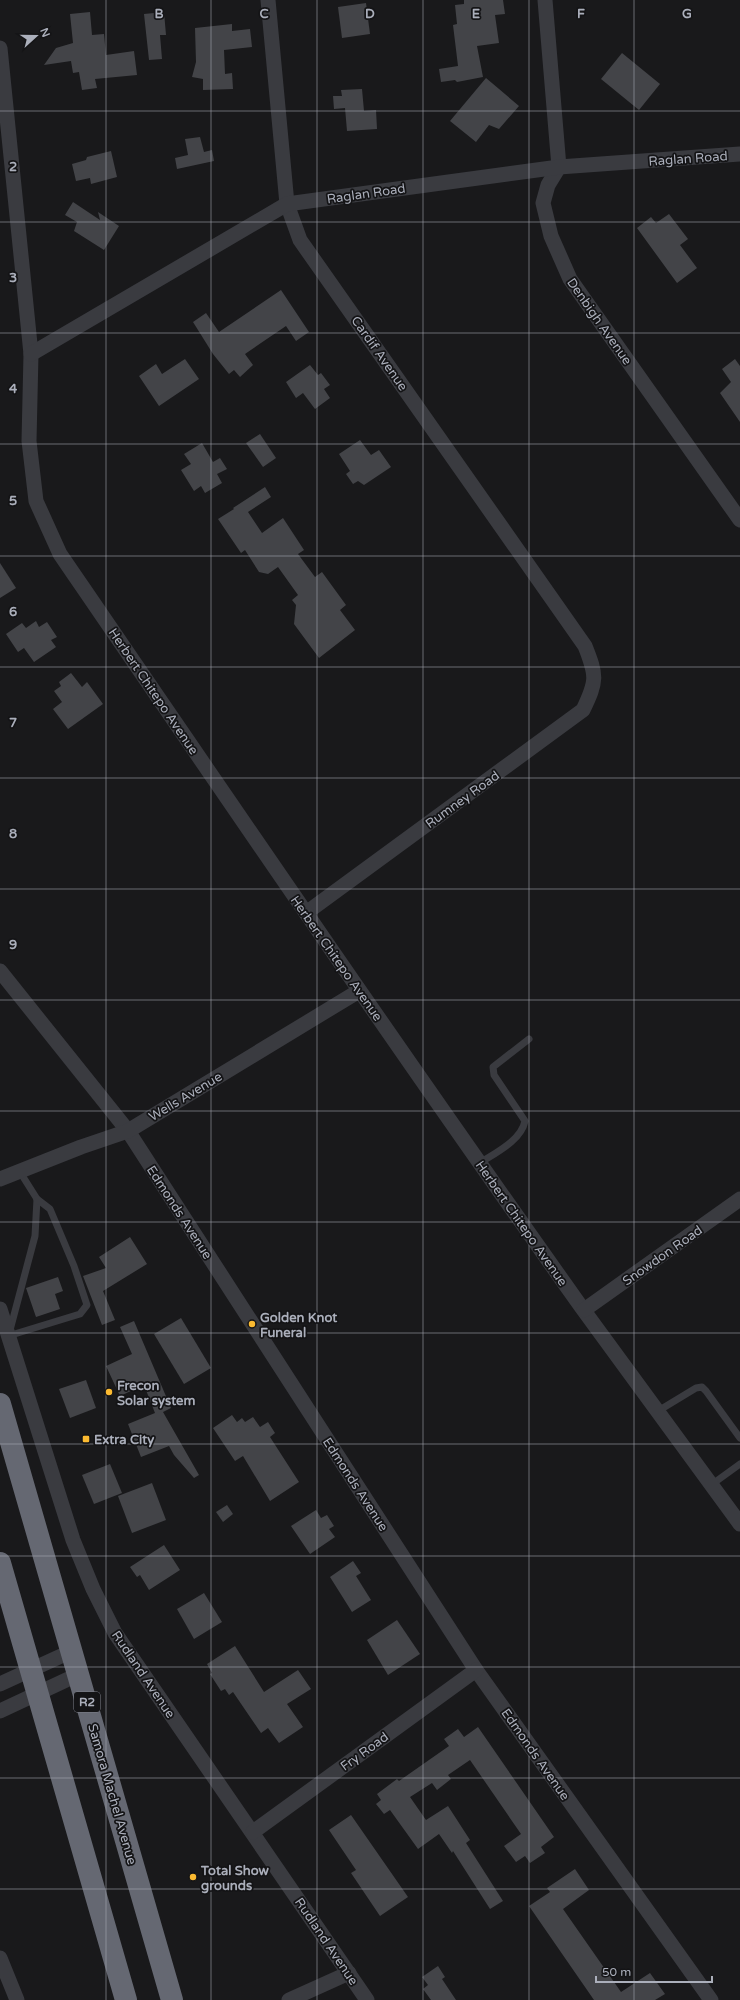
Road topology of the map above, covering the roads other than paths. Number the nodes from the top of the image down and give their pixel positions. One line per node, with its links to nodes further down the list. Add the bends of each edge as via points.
1 (268, 0): 6 (street, Cardif Avenue)
2 (545, 0): 5 (street)
3 (0, 48): 7 (street, Herbert Chitepo Avenue)
4 (740, 154): 5 (street, Raglan Road)
5 (559, 167): 6 (street, Raglan Road); 8 (street, Denbigh Avenue, via 548,185 543,203 551,236 570,279)
6 (287, 204): 7 (street, Raglan Road); 9 (street, Cardif Avenue, via 300,240 585,646)
7 (31, 354): 10 (street, Herbert Chitepo Avenue, via 29,441 36,501 60,554)
8 (740, 520)
9 (594, 668): 10 (street, Rumney Road, via 594,688 583,710)
10 (306, 913): 12 (street, Herbert Chitepo Avenue)
11 (0, 971): 14 (street, Edmonds Avenue)
12 (359, 991): 14 (street, Wells Avenue); 15 (street, Herbert Chitepo Avenue)
13 (529, 1040): 15 (lane, via 493,1067 494,1075 525,1121 524,1127 510,1143)
14 (128, 1131): 16 (street, Wells Avenue); 31 (street, Edmonds Avenue)
15 (480, 1163): 21 (street, Herbert Chitepo Avenue)
16 (20, 1172): 17 (street, Wells Avenue); 18 (lane)
17 (0, 1179)
18 (37, 1199): 22 (lane, via 35,1236); 22 (lane, via 50,1209 87,1305 80,1314)
19 (740, 1199): 21 (street, Snowdon Road)
20 (0, 1309): 22 (street, Rudland Avenue)
21 (584, 1310): 24 (street, Herbert Chitepo Avenue)
22 (8, 1336): 37 (street, Rudland Avenue, via 73,1540 93,1589 115,1633)
23 (0, 1404): 30 (highway, Samora Machel Avenue / R2)
24 (658, 1411): 25 (lane, via 702,1387); 27 (street, Herbert Chitepo Avenue)
25 (740, 1438)
26 (740, 1464): 27 (lane)
27 (711, 1485): 28 (street, Herbert Chitepo Avenue)
28 (740, 1524)
29 (0, 1563): 32 (highway)
30 (72, 1651): 32 (street); 33 (highway, Samora Machel Avenue / R2)
31 (476, 1670): 37 (street, Fry Road); 40 (street, Edmonds Avenue)
32 (31, 1671): 34 (street); 35 (highway)
33 (79, 1674): 35 (street); 43 (highway, Samora Machel Avenue / R2)
34 (0, 1684)
35 (38, 1694): 36 (street); 42 (highway)
36 (0, 1711)
37 (252, 1832): 39 (street, Rudland Avenue)
38 (0, 1958): 41 (street)
39 (349, 1972): 44 (street); 45 (street, Rudland Avenue)
40 (707, 1999)
41 (16, 2000)
42 (126, 2000)
43 (172, 2000)
44 (289, 2000)
45 (367, 2000)

